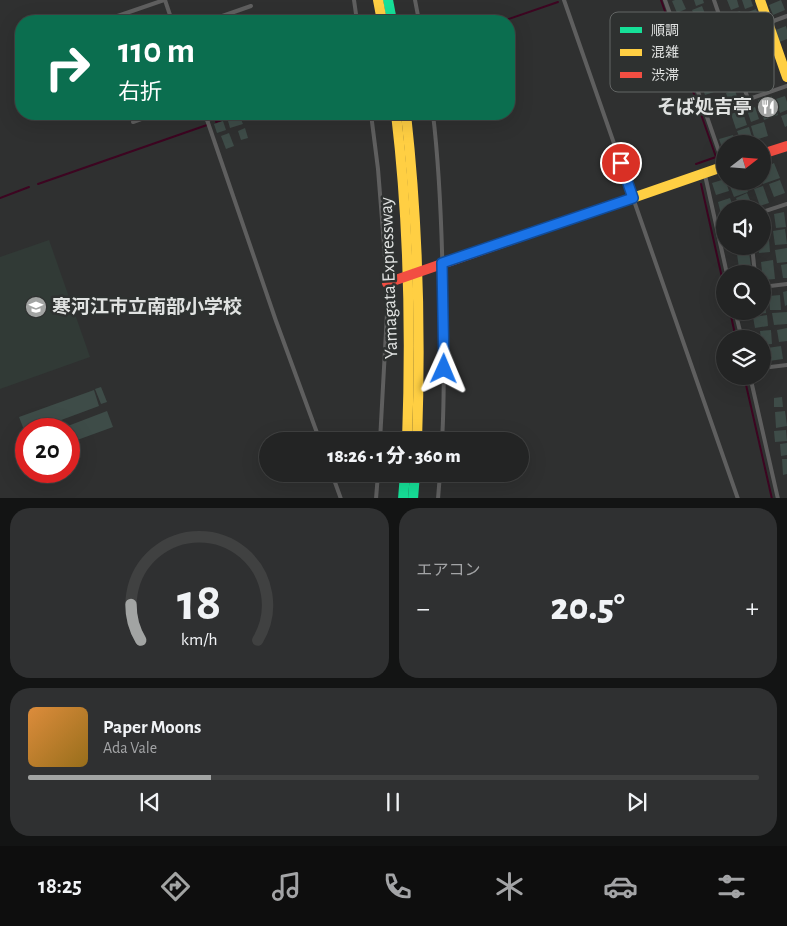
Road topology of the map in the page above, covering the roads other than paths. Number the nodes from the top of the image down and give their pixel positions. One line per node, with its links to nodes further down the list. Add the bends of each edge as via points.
1 (164, 0): 14 (lane); 15 (lane)
2 (354, 0): 17 (lane)
3 (378, 0): 18 (main road)
4 (388, 0): 19 (main road)
5 (415, 0): 20 (lane)
6 (564, 0): 44 (lane)
7 (665, 0): 11 (lane)
8 (714, 0): 12 (lane)
9 (760, 0): 13 (main road)
10 (251, 6): 16 (lane)
11 (669, 12)
12 (718, 12)
13 (764, 12)
14 (120, 15)
15 (170, 15)
16 (225, 15)
17 (356, 15)
18 (381, 15)
19 (391, 15)
20 (418, 15)
21 (787, 16): 22 (lane)
22 (774, 21)
23 (774, 40): 24 (main road)
24 (787, 77)
25 (787, 86): 26 (lane)
26 (774, 90)
27 (698, 92): 31 (lane)
28 (746, 92): 30 (lane)
29 (769, 92): 30 (lane)
30 (748, 99): 31 (lane)
31 (706, 114): 39 (lane)
32 (138, 120): 38 (lane)
33 (207, 120): 57 (lane)
34 (372, 120): 50 (lane)
35 (397, 120): 48 (main road, Yamagata Expressway)
36 (407, 120): 48 (main road, Yamagata Expressway, via 415,202)
37 (434, 120): 49 (lane, via 440,186)
38 (133, 122)
39 (716, 141)
40 (787, 146): 41 (main road)
41 (771, 151)
42 (716, 169): 43 (main road)
43 (705, 173): 44 (main road); 47 (lane)
44 (633, 198): 49 (main road); 72 (lane)
45 (787, 204): 46 (lane)
46 (771, 209)
47 (716, 222)
48 (413, 263): 51 (main road, Yamagata Expressway)
49 (442, 263): 50 (main road); 61 (lane)
50 (387, 282): 58 (lane)
51 (414, 284): 59 (main road, Yamagata Expressway); 60 (main road, Yamagata Expressway, via 420,348)
52 (787, 284): 53 (lane)
53 (771, 286)
54 (787, 365): 55 (lane)
55 (771, 367)
56 (752, 385): 73 (lane)
57 (317, 432)
58 (380, 432)
59 (406, 432)
60 (416, 432)
61 (442, 432)
62 (335, 482): 67 (lane)
63 (377, 482): 68 (lane)
64 (404, 482): 69 (main road)
65 (414, 482): 70 (main road)
66 (439, 482): 71 (lane)
67 (341, 498)
68 (376, 498)
69 (403, 498)
70 (413, 498)
71 (438, 498)
72 (738, 498)
73 (778, 498)

